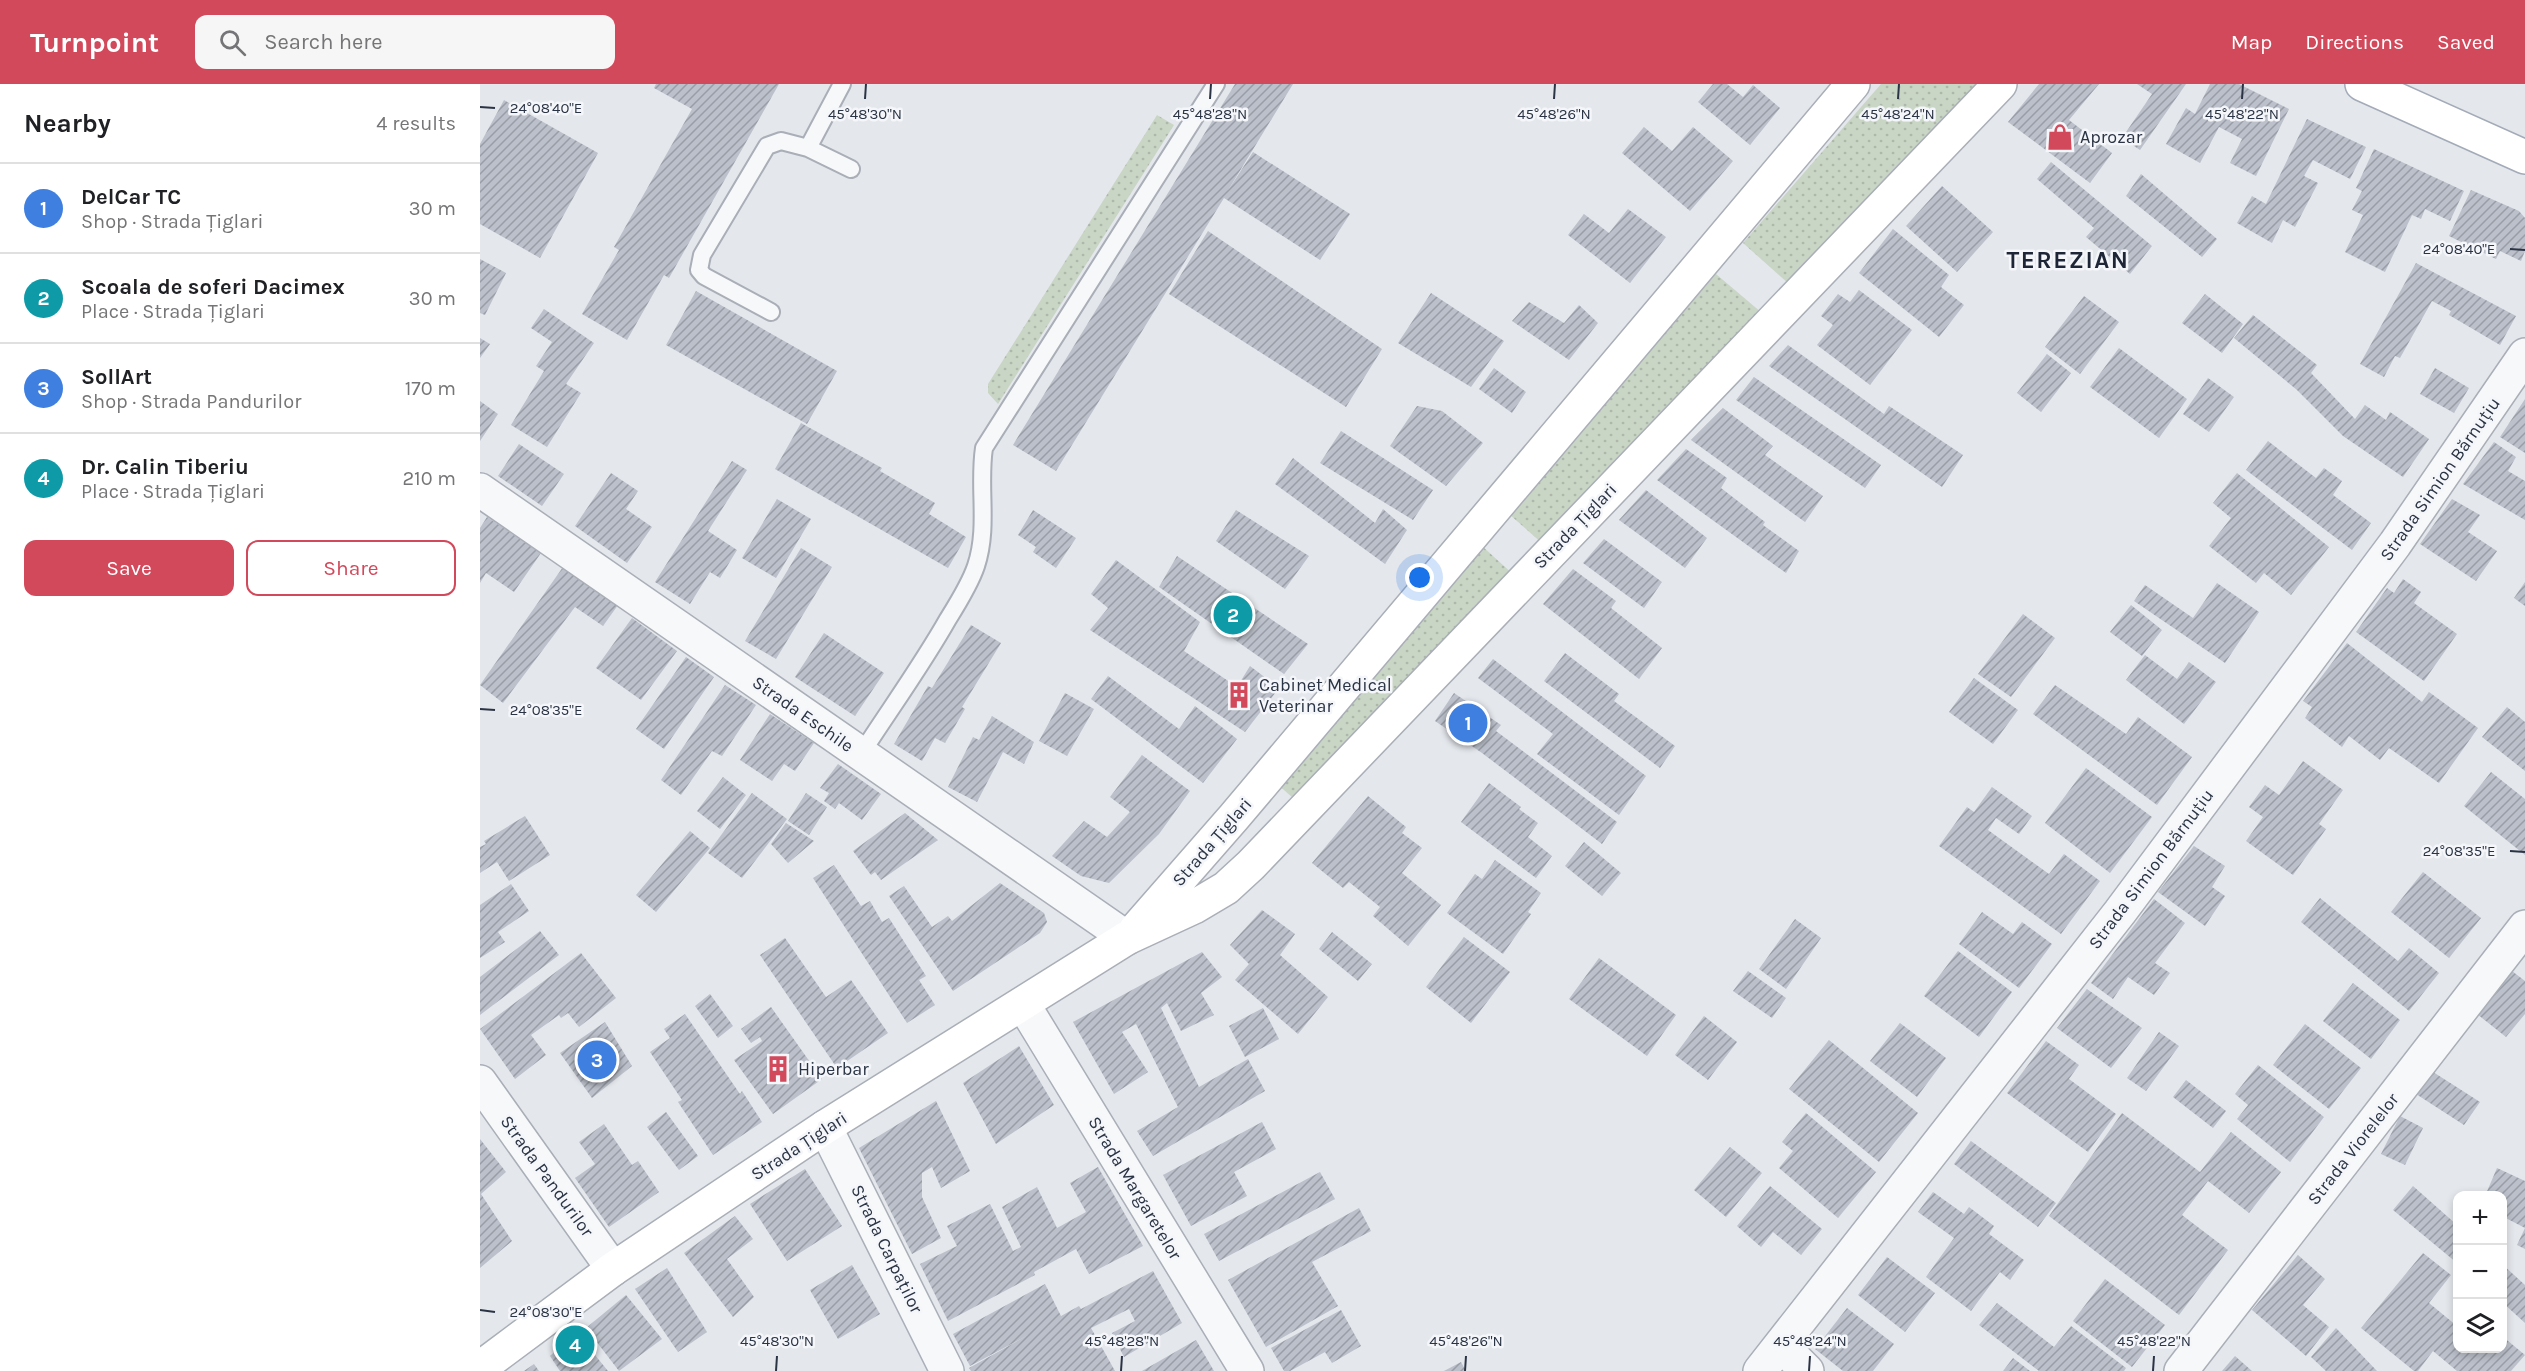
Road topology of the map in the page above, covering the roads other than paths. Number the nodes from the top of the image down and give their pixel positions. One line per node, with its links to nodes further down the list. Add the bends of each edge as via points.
1 (842, 84): 6 (lane)
2 (1216, 84): 12 (lane, via 984,448 980,471 984,509 976,567 934,644)
3 (1853, 84): 14 (street, Strada Țiglari, via 1242,808)
4 (2000, 84): 14 (street, Strada Țiglari, via 1251,865 1226,888 1194,907)
5 (2362, 84): 7 (street)
6 (808, 148): 8 (lane); 9 (lane, via 781,141 767,146 702,255 699,270 704,276)
7 (2525, 157)
8 (851, 169)
9 (771, 312)
10 (2525, 355): 19 (street, Strada Simion Bărnuțiu, via 2395,544 2120,912)
11 (480, 490): 12 (street, Strada Eschile)
12 (861, 754): 14 (street, Strada Eschile)
13 (2525, 927): 25 (street, Strada Viorelelor)
14 (1127, 938): 15 (street, Strada Țiglari)
15 (1023, 1004): 17 (street, Strada Țiglari); 22 (street, Strada Margaretelor)
16 (480, 1082): 18 (street, Strada Pandurilor)
17 (825, 1127): 18 (street, Strada Țiglari); 21 (street, Strada Carpaților)
18 (613, 1269): 20 (street, Strada Țiglari)
19 (1781, 1345): 23 (street, Strada Simion Bărnuțiu); 24 (street)
20 (480, 1368)
21 (947, 1371)
22 (1247, 1371)
23 (1760, 1371)
24 (1807, 1371)
25 (2181, 1371)

